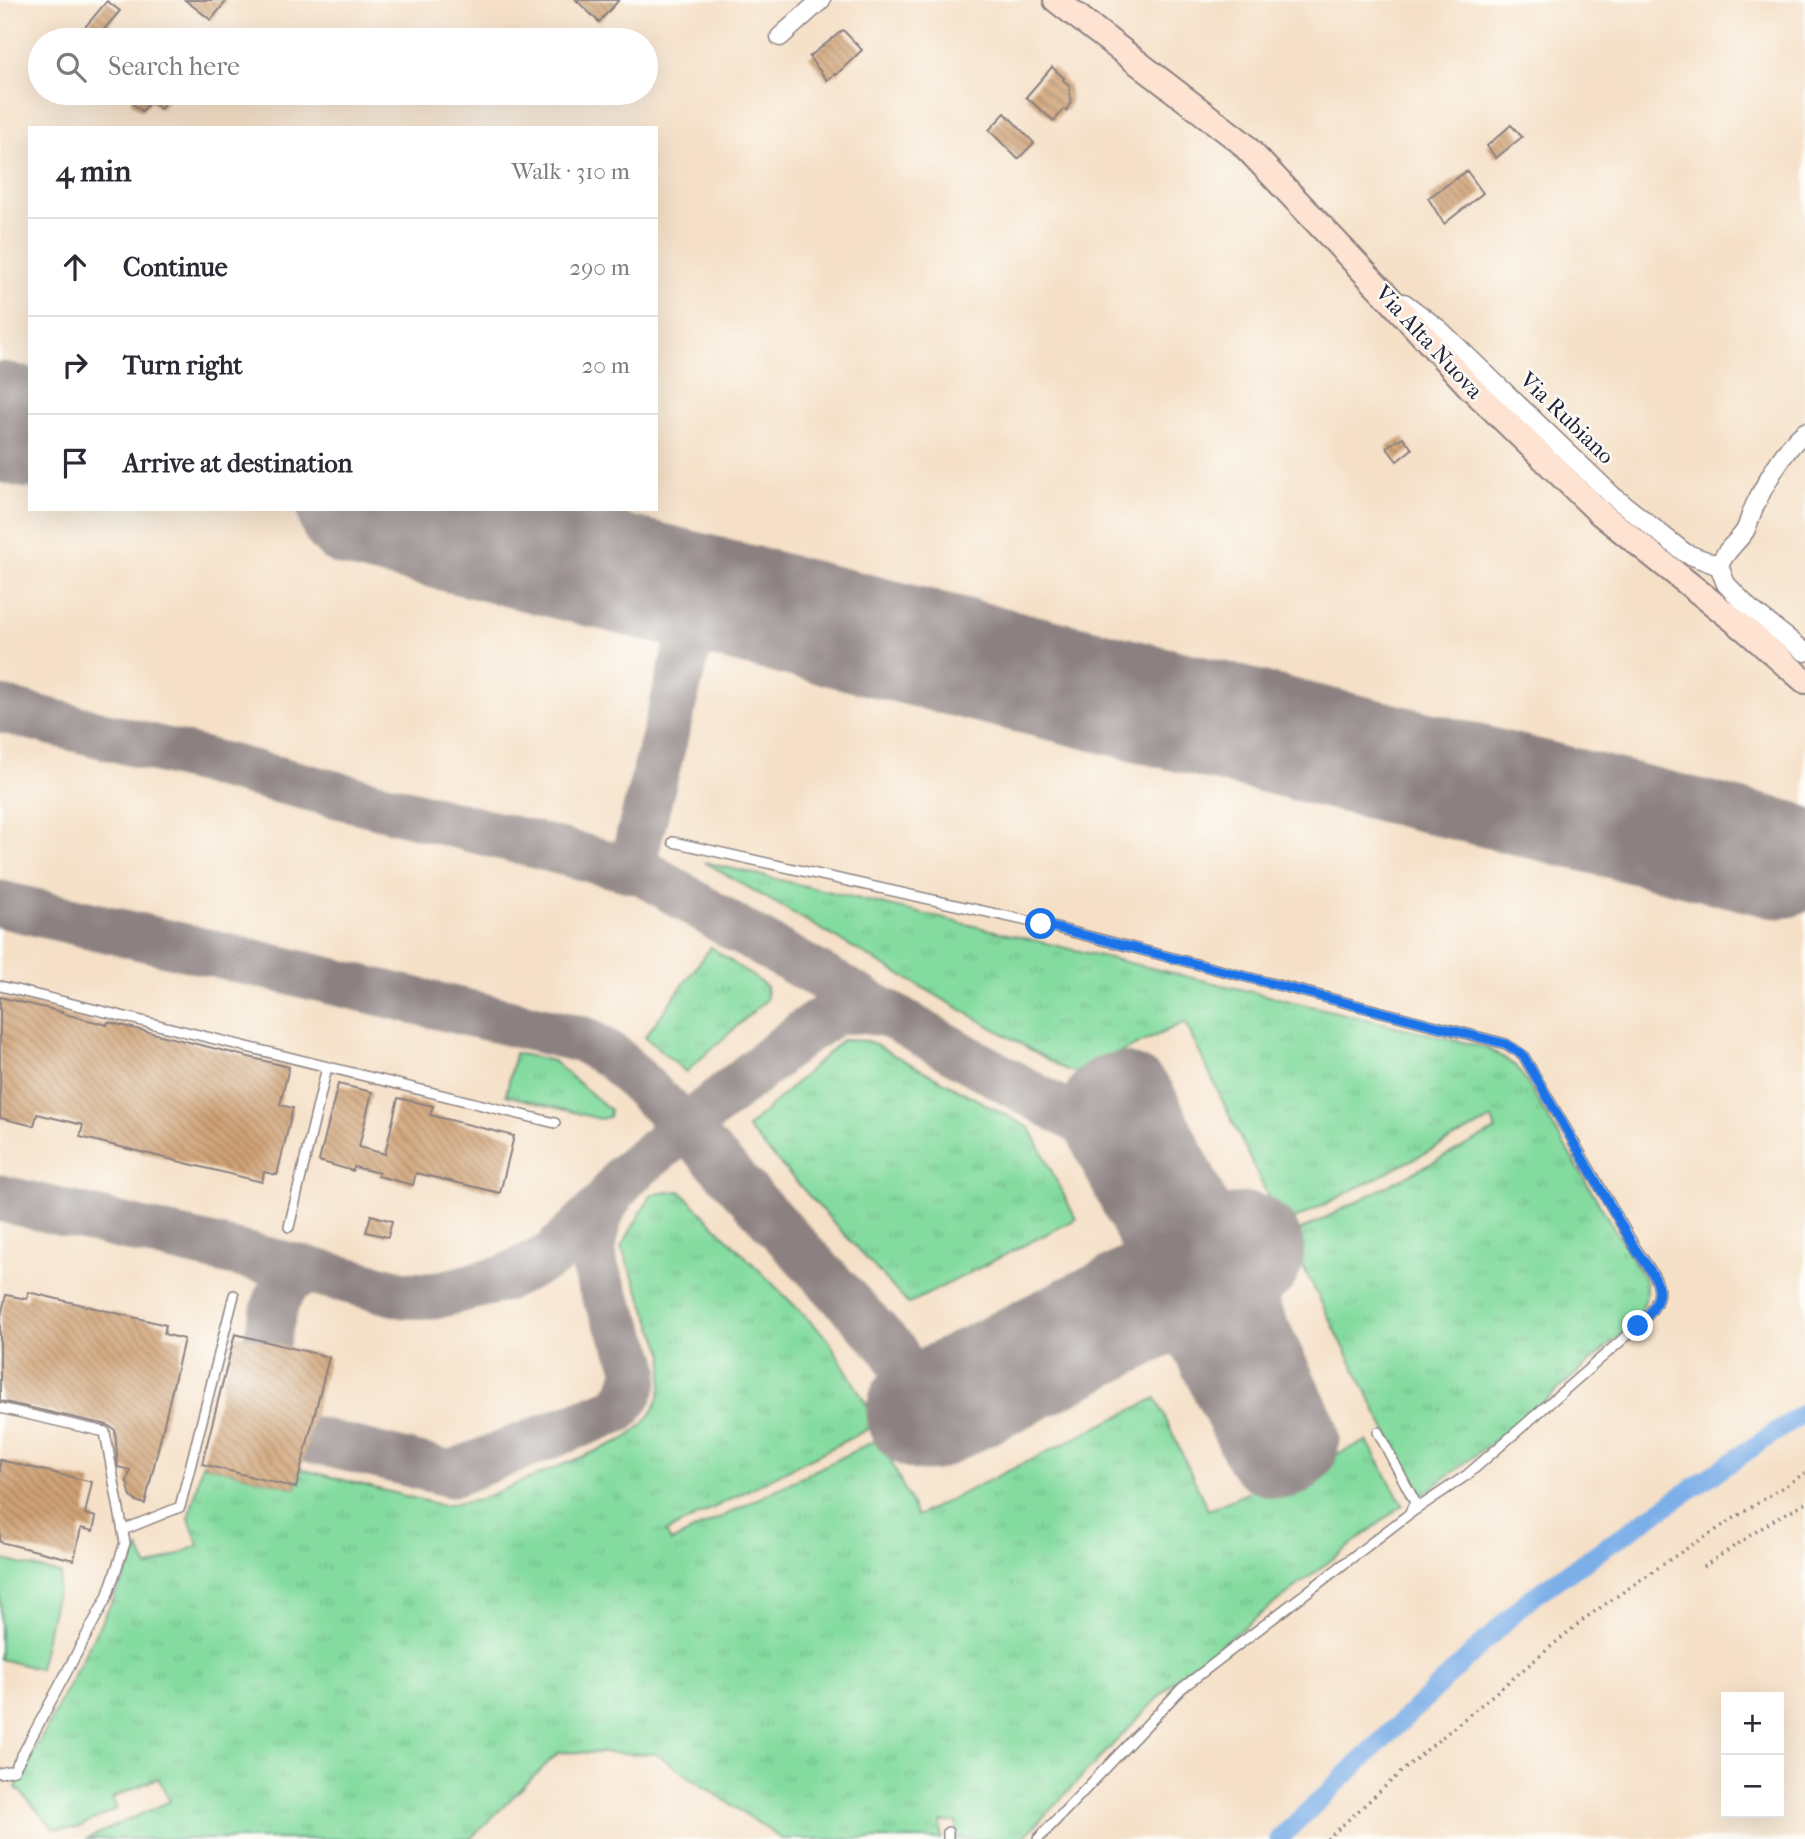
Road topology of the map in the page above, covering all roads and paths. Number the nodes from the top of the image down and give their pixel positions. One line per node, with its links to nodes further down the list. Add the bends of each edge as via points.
1 (821, 0): 3 (street)
2 (1056, 0): 4 (street, Via Alta Nuova, via 1241,142)
3 (780, 37)
4 (1387, 296): 6 (street, Via Rubiano, via 1408,305 1440,330 1613,496 1685,553); 8 (street, Via Alta Nuova, via 1470,387 1600,513)
5 (1805, 432): 6 (street, via 1775,470 1745,530)
6 (1719, 566): 7 (street, via 1726,584 1749,608)
7 (1805, 652)
8 (1805, 681)
9 (673, 842): 19 (lane, via 1054,927 1506,1044 1523,1055 1656,1278 1660,1287 1657,1303 1638,1326 1467,1475)
10 (0, 986): 11 (lane)
11 (327, 1067): 12 (lane); 13 (lane)
12 (555, 1123)
13 (289, 1227)
14 (234, 1295): 20 (lane, via 180,1507)
15 (0, 1408): 20 (lane, via 105,1432)
16 (1378, 1432): 19 (lane, via 1415,1502)
17 (1805, 1473): 24 (path, via 1584,1619)
18 (1805, 1503): 21 (path)
19 (1409, 1514): 23 (lane, via 1182,1688)
20 (123, 1530): 22 (lane, via 125,1543 107,1597 14,1770)
21 (1703, 1567)
22 (0, 1773)
23 (1038, 1839)
24 (1327, 1839)

